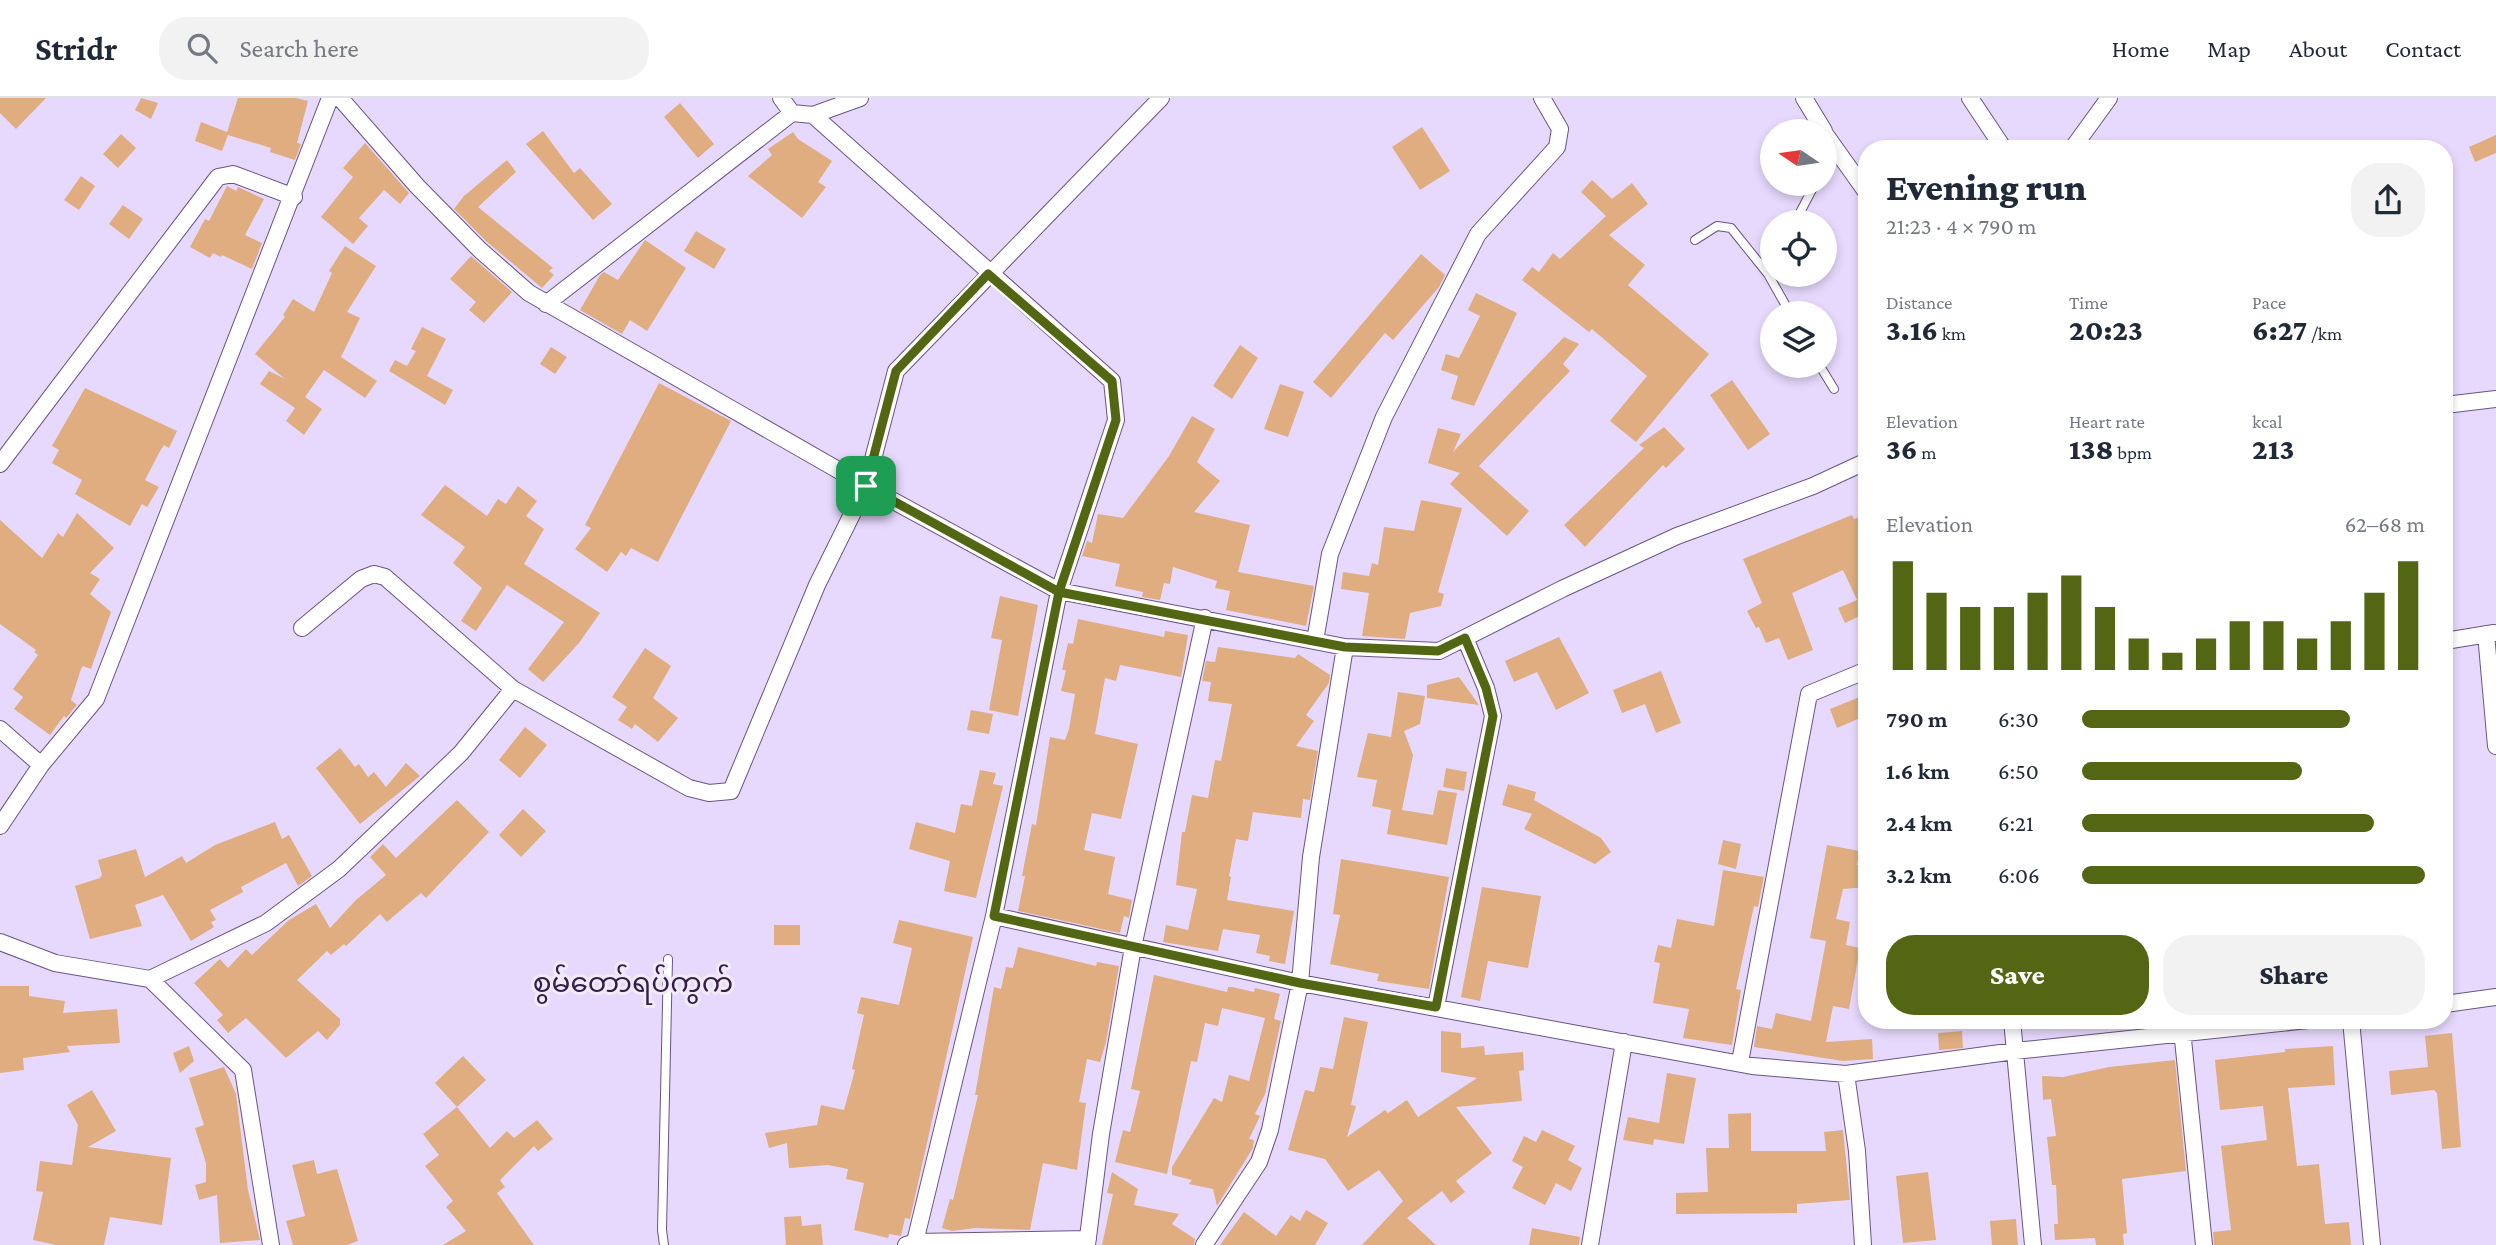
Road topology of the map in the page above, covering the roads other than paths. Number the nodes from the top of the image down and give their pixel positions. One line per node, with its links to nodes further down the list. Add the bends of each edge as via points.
1 (330, 98): 18 (street)
2 (362, 98): 10 (street)
3 (781, 98): 11 (street)
4 (860, 98): 12 (street)
5 (1161, 98): 21 (street)
6 (1542, 98): 36 (street, via 1560,129 1557,147 1478,234 1384,417 1330,554)
7 (1804, 98): 13 (street)
8 (1970, 98): 14 (street)
9 (2109, 98): 15 (street)
10 (345, 104): 22 (street, via 480,250)
11 (792, 113): 12 (street); 22 (street)
12 (813, 115): 21 (street)
13 (1816, 119)
14 (1998, 140)
15 (2078, 140)
16 (1838, 153): 17 (street)
17 (1858, 181)
18 (294, 197): 27 (street, via 233,174 218,177); 42 (street, via 96,699)
19 (1695, 240): 20 (lane, via 1717,226 1731,228)
20 (1760, 264)
21 (988, 274): 29 (street, via 896,371); 30 (street, via 1112,381 1116,420)
22 (545, 304): 29 (street)
23 (1827, 378): 24 (lane)
24 (1833, 389)
25 (2496, 399): 26 (street)
26 (2453, 404)
27 (0, 464)
28 (1858, 465): 34 (street, via 1677,536)
29 (866, 486): 30 (street); 39 (street, via 817,584 731,791 709,793 689,788)
30 (1059, 592): 31 (street); 44 (street)
31 (1205, 618): 36 (street); 46 (street)
32 (302, 628): 39 (street, via 361,579 374,574 385,577)
33 (2491, 633): 35 (street); 41 (street)
34 (1465, 638): 37 (street, via 1438,651); 52 (street, via 1493,716)
35 (2453, 639)
36 (1315, 641): 37 (street)
37 (1345, 647): 49 (street, via 1311,857)
38 (1858, 674): 59 (street, via 1809,694)
39 (513, 689): 48 (street, via 461,753 339,870 266,923)
40 (0, 729): 42 (street)
41 (2496, 746)
42 (41, 765): 43 (street)
43 (0, 826)
44 (994, 916): 46 (street); 62 (street)
45 (0, 942): 48 (street, via 55,963)
46 (1133, 947): 49 (street); 61 (street)
47 (668, 959): 64 (lane)
48 (150, 979): 63 (street, via 243,1070)
49 (1300, 983): 52 (street); 65 (street, via 1270,1130 1259,1162)
50 (2496, 998): 51 (street)
51 (2453, 1003)
52 (1436, 1007): 57 (street)
53 (2013, 1029): 58 (street)
54 (2168, 1029): 58 (street)
55 (2182, 1029): 69 (street)
56 (2352, 1029): 70 (street)
57 (1624, 1042): 59 (street); 66 (street)
58 (2015, 1051): 60 (street); 68 (street)
59 (1740, 1062): 60 (street)
60 (1846, 1074): 67 (street)
61 (1087, 1242): 62 (street)
62 (910, 1243)
63 (271, 1245)
64 (664, 1245)
65 (1203, 1245)
66 (1590, 1245)
67 (1863, 1245)
68 (2033, 1245)
69 (2204, 1245)
70 (2372, 1245)

